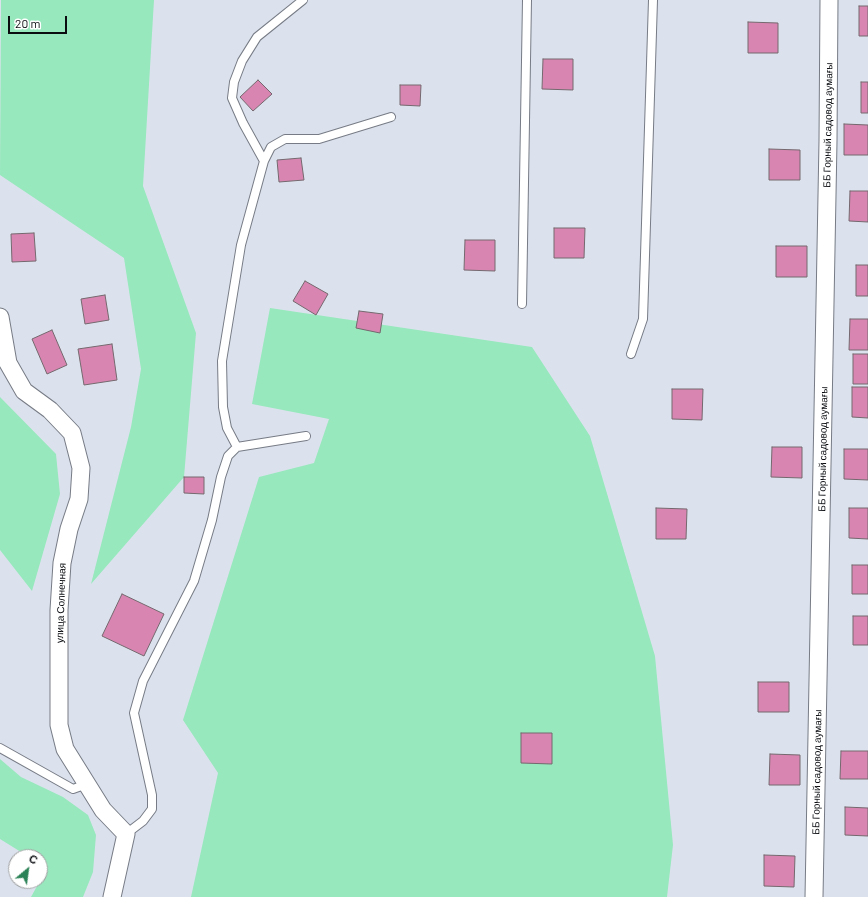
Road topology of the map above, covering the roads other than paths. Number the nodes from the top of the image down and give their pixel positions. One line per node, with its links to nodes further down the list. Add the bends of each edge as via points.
1 (303, 0): 6 (lane, via 257,37 242,61 234,82 232,98)
2 (527, 0): 7 (lane)
3 (653, 0): 9 (lane, via 643,319)
4 (829, 0): 16 (street, ББ Горный садовод аумағы)
5 (391, 117): 6 (lane, via 319,139 285,139 271,147)
6 (264, 162): 11 (lane, via 241,245 222,362 222,407 227,428)
7 (522, 304)
8 (0, 317): 13 (street, улица Солнечная, via 8,363 24,391 50,410 72,433 80,468 79,499 62,563 59,610 59,725 65,749)
9 (631, 354)
10 (306, 436): 11 (lane)
11 (237, 447): 14 (lane, via 228,456 221,477 212,520 194,581 143,681 134,713 152,794 152,809 143,821)
12 (0, 748): 13 (lane, via 73,789)
13 (87, 784): 14 (street, улица Солнечная, via 103,810)
14 (126, 834): 15 (street)
15 (112, 897)
16 (814, 897)

